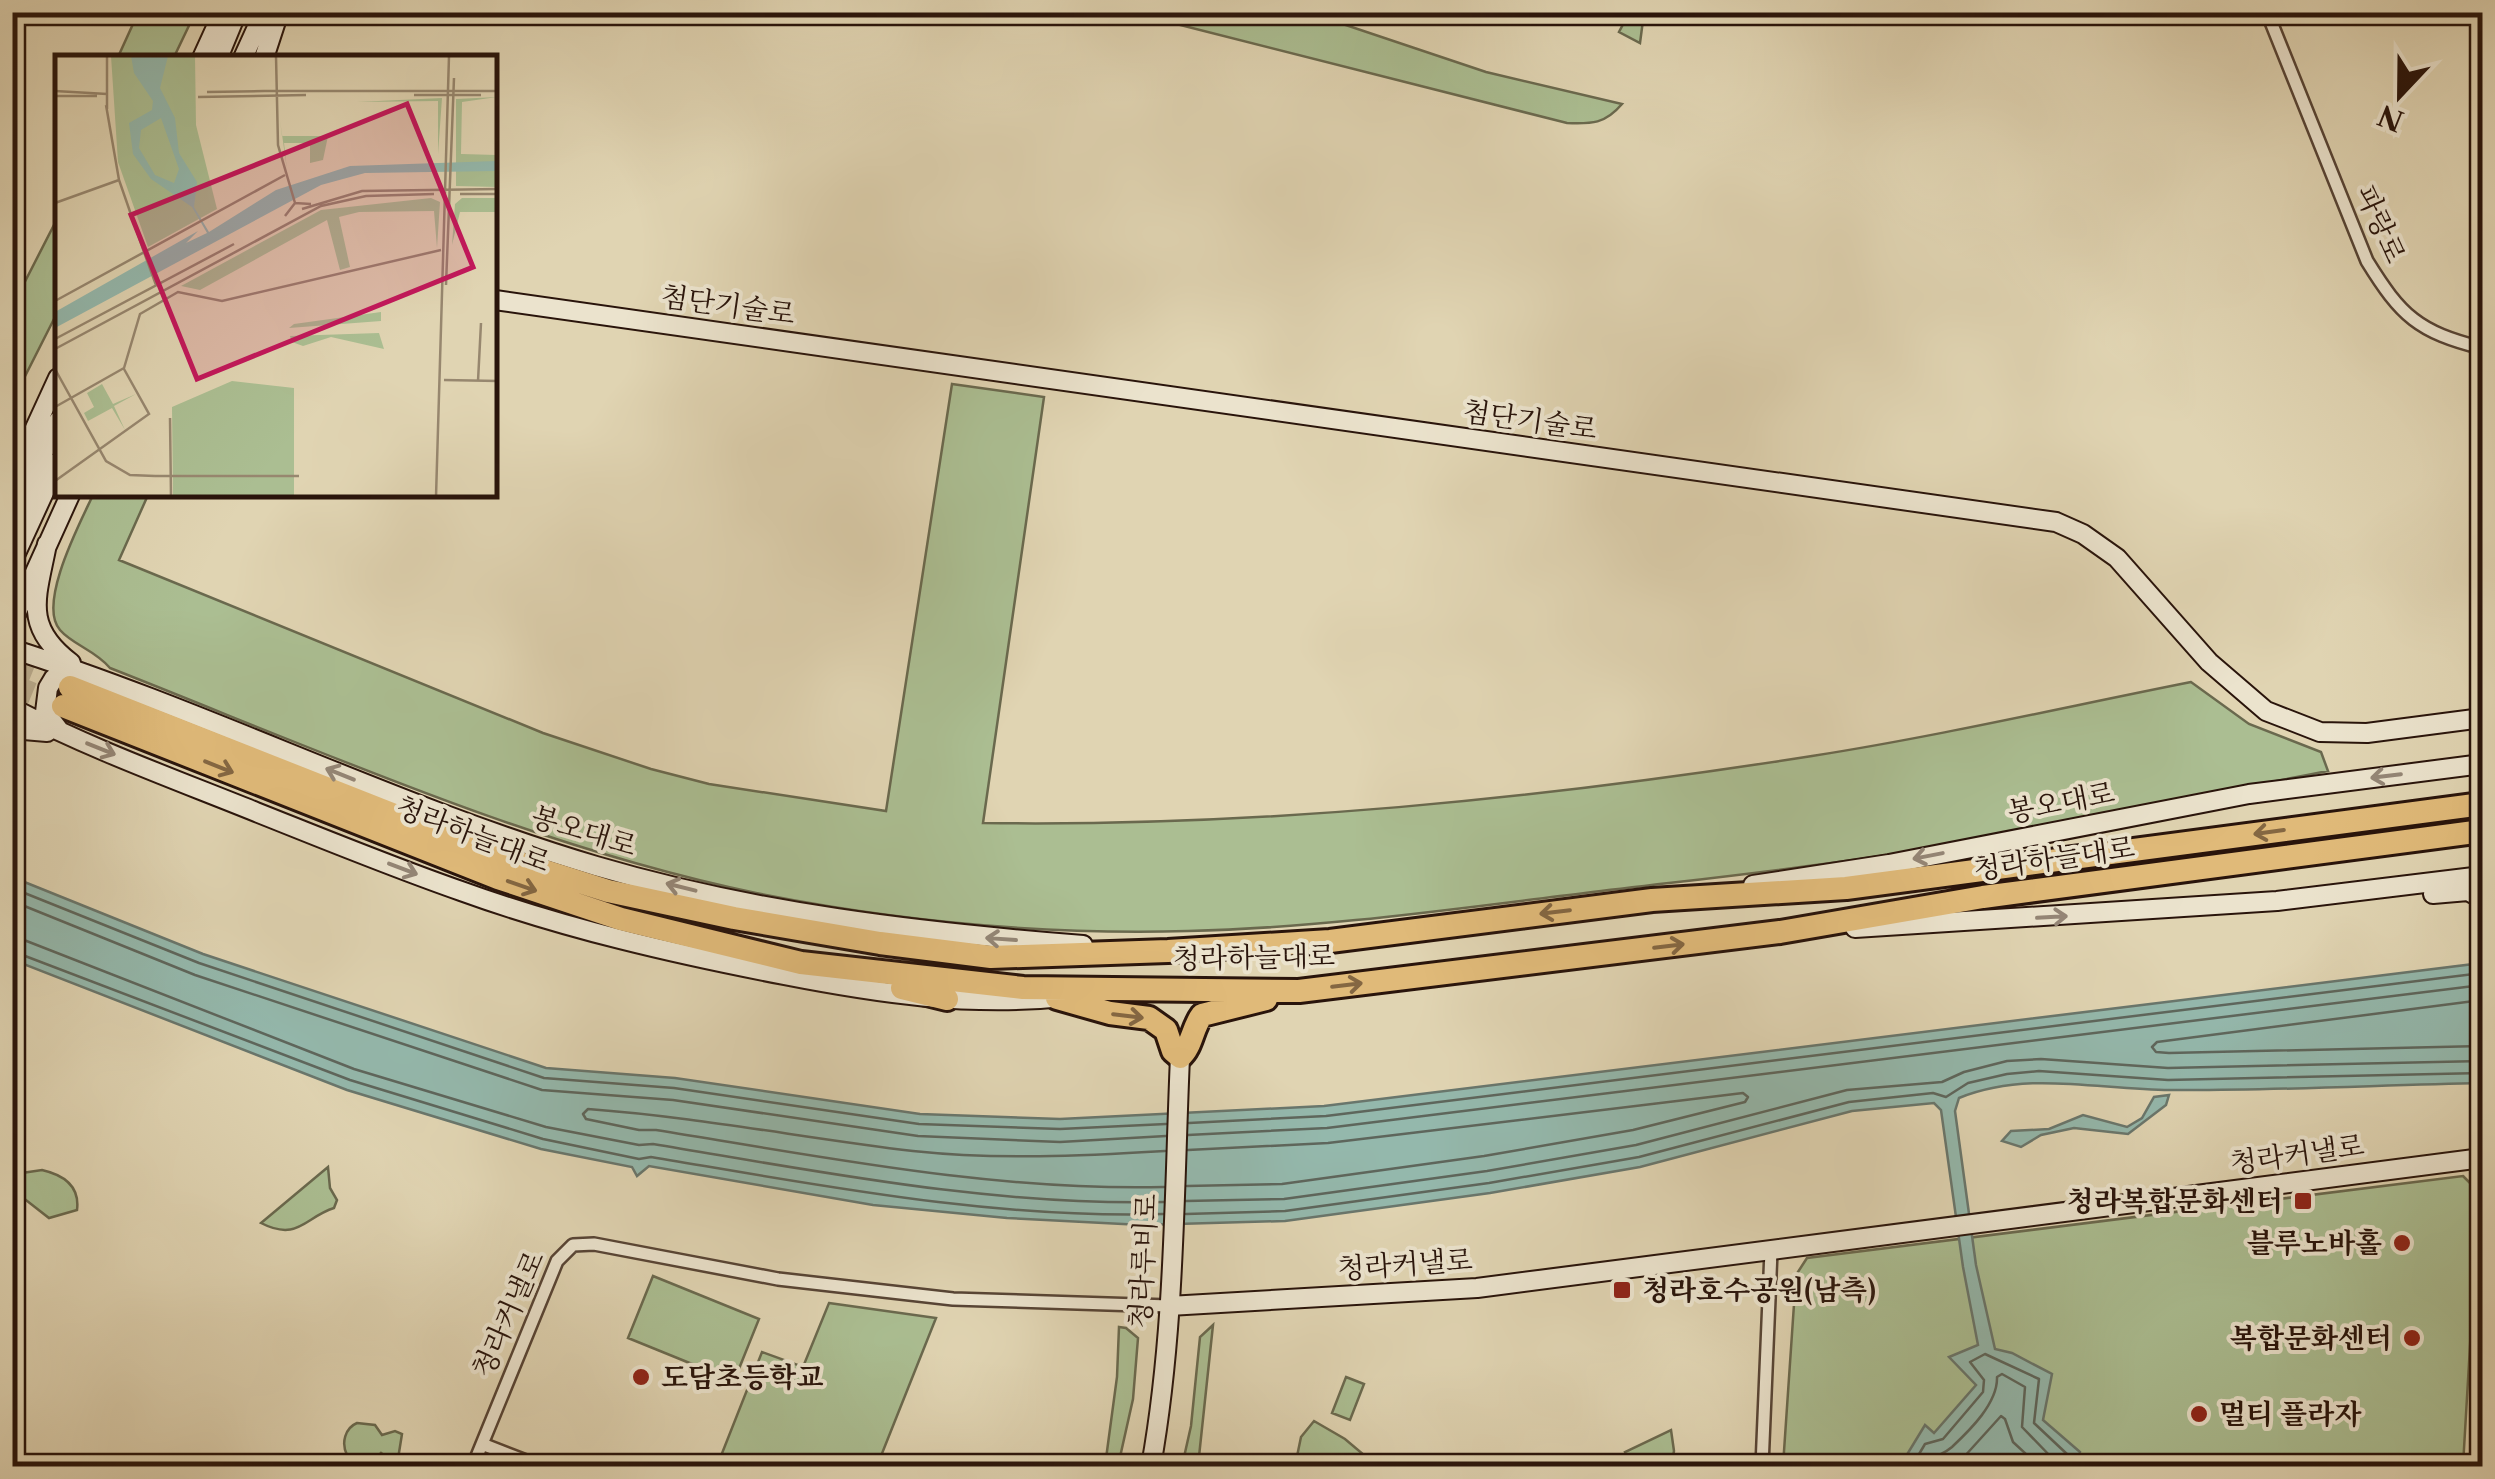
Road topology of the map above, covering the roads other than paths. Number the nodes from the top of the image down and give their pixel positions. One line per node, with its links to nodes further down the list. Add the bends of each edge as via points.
1 (224, 12): 6 (street)
2 (236, 12): 7 (street)
3 (264, 12): 8 (street)
4 (279, 12): 9 (street)
5 (2267, 12): 11 (street, 파랑로, via 2367,260 2389,298 2416,324)
6 (203, 55)
7 (219, 55)
8 (244, 55)
9 (265, 55)
10 (498, 300): 24 (street, 첨단기술로, via 2056,522 2117,558 2209,662 2266,710 2320,732 2367,734)
11 (2482, 348)
12 (55, 385): 15 (street)
13 (55, 429): 17 (street)
14 (55, 469): 19 (street)
15 (12, 478)
16 (69, 498): 18 (street)
17 (12, 522)
18 (48, 544): 20 (street); 22 (street, via 35,610)
19 (12, 562)
20 (12, 623)
21 (12, 648): 22 (street)
22 (72, 689): 26 (street, via 54,678 48,688 45,712); 33 (highway, 청라하늘대로, one-way to 22, via 1330,941 1168,952 990,957 880,943 608,891 502,857); 35 (highway, 청라하늘대로, one-way to 35, via 498,878 622,920)
23 (12, 708): 26 (street)
24 (2482, 718)
25 (12, 729): 26 (street)
26 (63, 734): 39 (street, one-way to 39, via 381,861 542,916 714,961)
27 (2482, 764): 33 (street, 봉오대로, one-way to 33, via 2250,794 1889,864)
28 (2476, 805): 33 (highway, 청라하늘대로, one-way to 33, via 1846,888)
29 (2477, 832): 34 (highway, 청라하늘대로, via 1984,897)
30 (2482, 876): 31 (street)
31 (2388, 888): 32 (street, via 2425,895 2468,891); 34 (street, one-way to 31, via 2140,912)
32 (2482, 899)
33 (1652, 900)
34 (1780, 932): 37 (highway, 청라하늘대로, one-way to 34)
35 (763, 955): 36 (highway, 청라하늘대로, via 1023,988); 39 (highway)
36 (1144, 989): 37 (highway, 청라하늘대로); 38 (street)
37 (1300, 991): 40 (highway, via 1202,1015)
38 (1057, 998): 39 (street); 40 (highway, one-way to 40, via 1149,1018 1166,1030)
39 (947, 999)
40 (1180, 1057): 43 (street, 청라루비로)
41 (2482, 1158): 42 (street, 청라커낼로)
42 (1770, 1252): 43 (street, 청라커낼로, via 1477,1288); 48 (street)
43 (1169, 1306): 44 (street, 청라커낼로, via 938,1297 573,1245 557,1260); 47 (street, 청라루비로)
44 (482, 1444): 45 (street, 청라커낼로); 46 (street)
45 (473, 1466)
46 (536, 1466)
47 (1151, 1466)
48 (1762, 1466)

